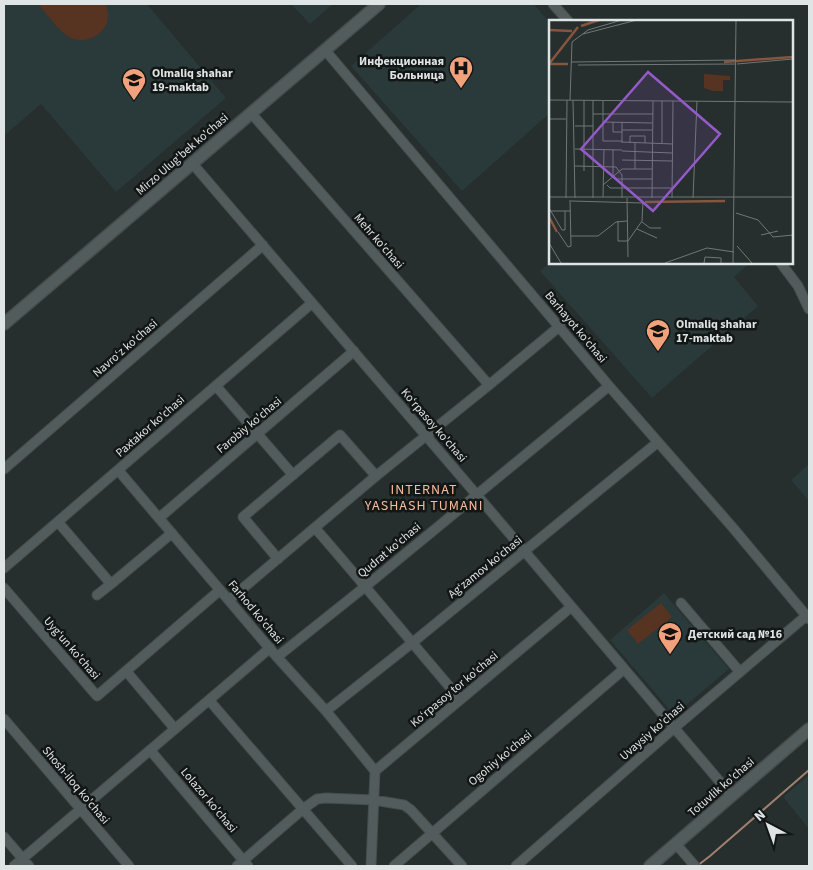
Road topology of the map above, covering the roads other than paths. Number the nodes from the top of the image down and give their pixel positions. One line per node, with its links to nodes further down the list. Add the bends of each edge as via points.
1 (379, 4): 4 (main road, Mirzo Ulug'bek ko'chasi)
2 (553, 4): 3 (street)
3 (567, 20)
4 (325, 50): 5 (main road, Mirzo Ulug'bek ko'chasi); 12 (street, Barhayot ko'chasi)
5 (251, 113): 6 (main road, Mirzo Ulug'bek ko'chasi); 14 (street, Mehr ko'chasi)
6 (192, 163): 7 (street, Ko‘rpasoy ko'chasi); 11 (main road, Mirzo Ulug'bek ko'chasi)
7 (262, 245): 9 (street, Ko‘rpasoy ko'chasi); 20 (street, Navro‘z ko'chasi)
8 (782, 264): 10 (street)
9 (312, 303): 13 (street, Ko‘rpasoy ko'chasi); 15 (street, Paxtakor ko'chasi)
10 (809, 308)
11 (4, 324)
12 (560, 326): 14 (street); 16 (street, Barhayot ko'chasi)
13 (354, 351): 17 (street, Farobiy ko'chasi); 18 (street, Ko‘rpasoy ko'chasi)
14 (489, 385): 18 (street)
15 (216, 386): 17 (street); 21 (street, Paxtakor ko'chasi)
16 (609, 386): 19 (street, Barhayot ko'chasi); 24 (street, Qudrat ko'chasi)
17 (257, 435): 22 (street); 25 (street, Farobiy ko'chasi)
18 (426, 436): 23 (street); 24 (street, Ko‘rpasoy ko'chasi)
19 (658, 442): 29 (street, Ag‘zamov ko'chasi); 40 (street, Barhayot ko'chasi)
20 (4, 470)
21 (118, 470): 25 (street, Farhod ko'chasi); 26 (street, Paxtakor ko'chasi)
22 (293, 475): 23 (street, via 340,435); 30 (street, via 243,517)
23 (376, 476): 27 (street)
24 (476, 494): 29 (street, Ko‘rpasoy ko'chasi); 33 (street, Qudrat ko'chasi)
25 (159, 518): 28 (street, Farhod ko'chasi)
26 (58, 522): 31 (street, Paxtakor ko'chasi); 32 (street)
27 (315, 528): 30 (street); 33 (street)
28 (172, 533): 32 (street); 35 (street, Farhod ko'chasi)
29 (524, 551): 39 (street, Ko‘rpasoy ko'chasi); 41 (street, Ag‘zamov ko'chasi)
30 (278, 559): 37 (street)
31 (4, 568)
32 (111, 584): 36 (street)
33 (366, 586): 41 (street); 43 (street, Qudrat ko'chasi)
34 (4, 588): 45 (street, Uyg‘un ko'chasi, via 96,696)
35 (220, 590): 37 (street, Farhod ko'chasi); 45 (street, Uyg‘un ko'chasi)
36 (97, 595)
37 (229, 600): 42 (street, Farhod ko'chasi)
38 (680, 602): 46 (street)
39 (571, 607): 44 (street, Ko‘rpasoy ko'chasi); 47 (street, Ko‘rpasoy tor ko'chasi)
40 (808, 618): 46 (street, Uvaysiy ko'chasi)
41 (412, 643): 47 (street); 49 (street, Ag‘zamov ko'chasi)
42 (270, 648): 43 (street, Farhod ko'chasi); 48 (street)
43 (277, 657): 49 (street, Farhod ko'chasi)
44 (624, 669): 51 (street, Ko‘rpasoy ko'chasi); 60 (street, Ogohiy ko'chasi)
45 (126, 671): 52 (street)
46 (740, 672): 51 (street, Uvaysiy ko'chasi)
47 (460, 699): 55 (street, Ko‘rpasoy tor ko'chasi)
48 (209, 700): 52 (street); 58 (street)
49 (326, 711): 55 (street, Farhod ko'chasi)
50 (4, 719): 59 (street, Shosh-iloq ko'chasi)
51 (674, 728): 56 (street, Ko‘rpasoy ko'chasi); 72 (street, Uvaysiy ko'chasi)
52 (175, 729): 54 (street)
53 (809, 729): 56 (main road, Totuvlik ko'chasi)
54 (150, 750): 59 (street); 64 (street, Lolazor ko'chasi)
55 (375, 771): 57 (street)
56 (732, 796): 62 (main road, Totuvlik ko'chasi)
57 (374, 800): 58 (street, via 317,799); 60 (street, via 404,805); 69 (street)
58 (303, 809): 64 (street); 68 (street)
59 (80, 810): 63 (street); 67 (street, Shosh-iloq ko'chasi)
60 (433, 832): 70 (street, Ogohiy ko'chasi); 71 (street)
61 (4, 837): 63 (street)
62 (676, 844): 73 (main road, Totuvlik ko'chasi); 74 (street)
63 (22, 858): 65 (street); 66 (street)
64 (243, 864)
65 (14, 866)
66 (29, 866)
67 (129, 866)
68 (352, 866)
69 (371, 866)
70 (394, 866)
71 (462, 866)
72 (516, 866)
73 (650, 866)
74 (695, 866)

